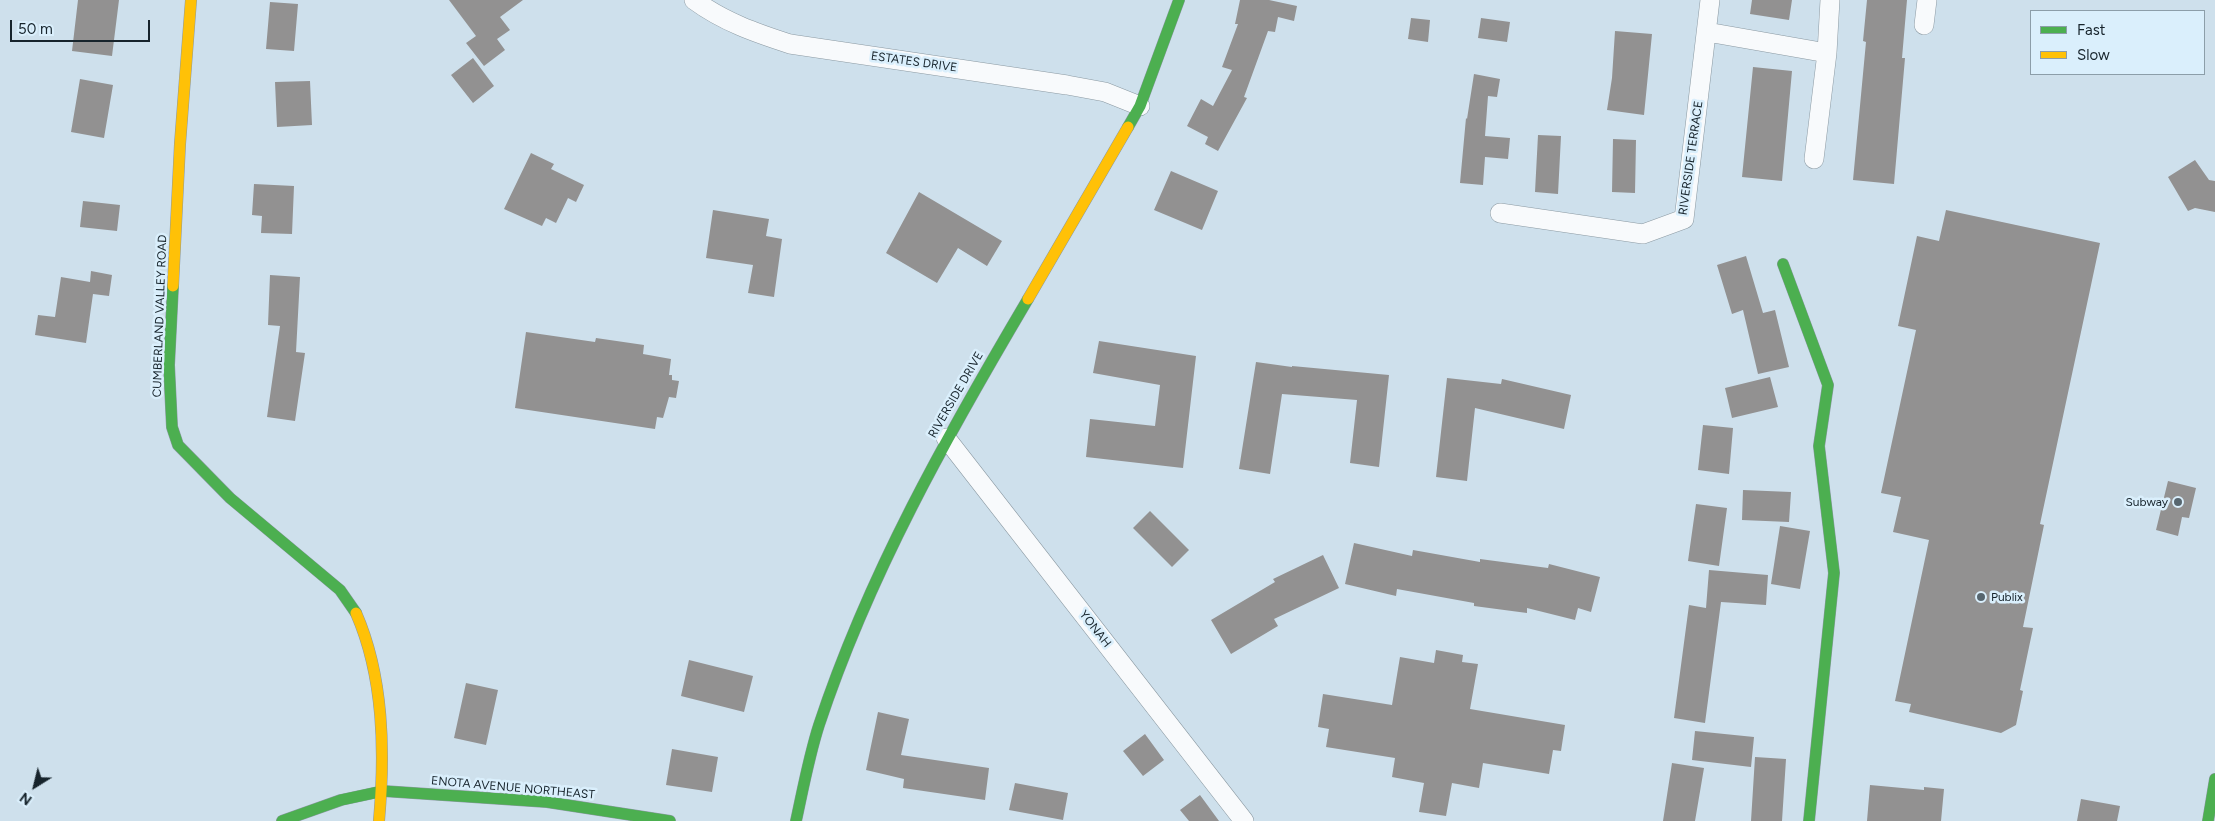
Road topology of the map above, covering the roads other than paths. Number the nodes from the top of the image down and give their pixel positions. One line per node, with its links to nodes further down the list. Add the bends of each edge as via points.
1 (191, 0): 16 (main road, CUMBERLAND VALLEY ROAD, via 169,365 172,428 178,446 230,498 340,590 354,609 368,646 378,696)
2 (694, 0): 10 (street, ESTATES DRIVE, via 748,30 790,44 1067,85 1105,92)
3 (1179, 0): 10 (main road, RIVERSIDE DRIVE)
4 (1710, 0): 8 (street, RIVERSIDE TERRACE)
5 (1830, 0): 9 (street)
6 (1927, 0): 7 (street)
7 (1924, 25)
8 (1707, 32): 9 (street); 12 (street, RIVERSIDE TERRACE, via 1684,219 1643,234)
9 (1827, 52): 11 (street)
10 (1140, 106): 14 (main road, RIVERSIDE DRIVE)
11 (1814, 159)
12 (1500, 213)
13 (1782, 264): 22 (main road, via 1828,385 1819,446 1834,573)
14 (946, 438): 20 (main road, RIVERSIDE DRIVE, via 868,597 838,670 818,728); 21 (street, YONAH)
15 (2215, 779): 23 (main road)
16 (383, 791): 17 (main road, ENOTA AVENUE NORTHEAST, via 342,800); 18 (main road, CUMBERLAND VALLEY ROAD); 19 (main road, ENOTA AVENUE NORTHEAST, via 547,802)
17 (282, 821)
18 (379, 821)
19 (670, 821)
20 (796, 821)
21 (1244, 821)
22 (1809, 821)
23 (2208, 821)

